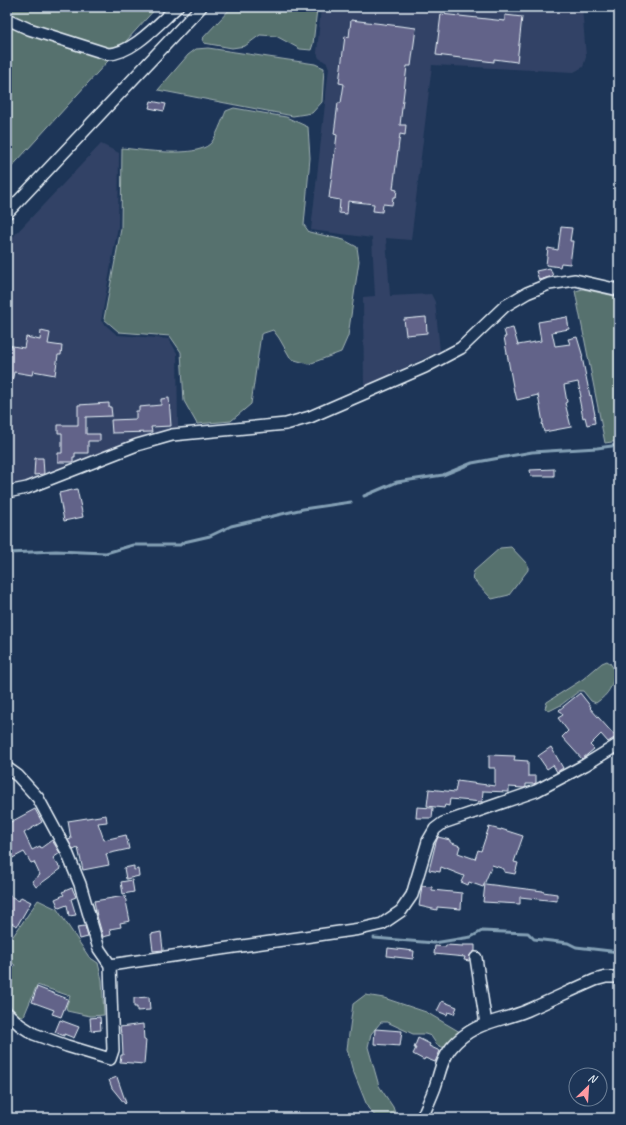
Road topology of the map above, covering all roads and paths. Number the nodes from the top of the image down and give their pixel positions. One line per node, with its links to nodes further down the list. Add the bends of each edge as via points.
1 (177, 7): 3 (street, via 135,44 115,54 29,29)
2 (201, 7): 4 (street)
3 (7, 19)
4 (7, 213)
5 (619, 290): 6 (street, via 575,280 549,284 506,306 461,348 425,367 310,417 286,424 172,435 137,445 27,488)
6 (7, 492)
7 (619, 744): 10 (street, via 536,791 443,823 435,829 428,841 412,895 401,911 382,924)
8 (7, 768): 10 (street, via 38,798 52,823 80,884 99,949)
9 (476, 958): 13 (street)
10 (110, 965): 12 (street, via 113,1050 110,1059 34,1034)
11 (619, 977): 13 (street, via 595,980 524,1012)
12 (7, 1013)
13 (486, 1024): 14 (street, via 469,1031 451,1048)
14 (422, 1118)

